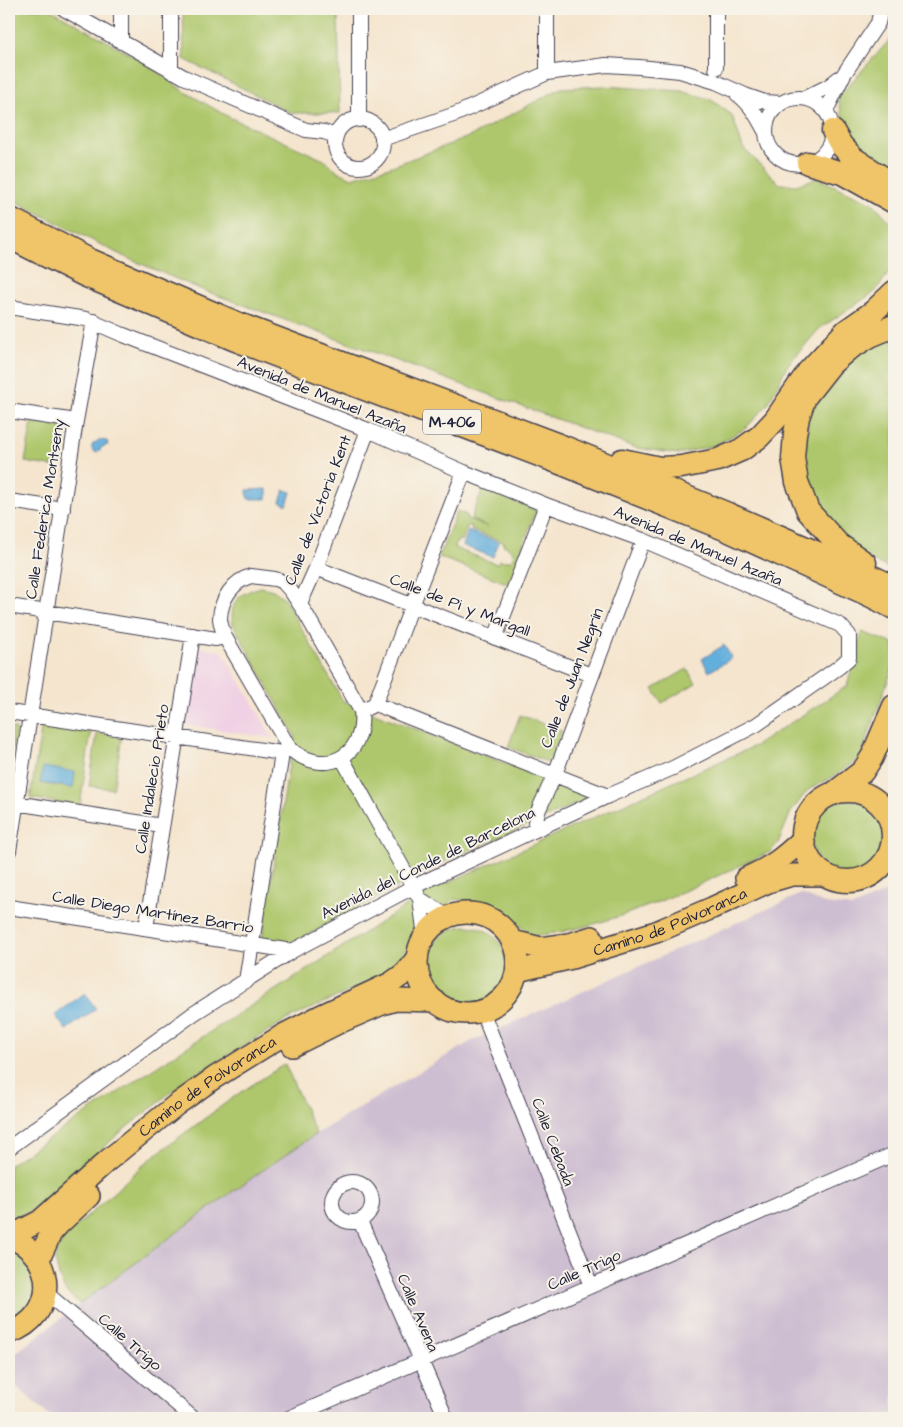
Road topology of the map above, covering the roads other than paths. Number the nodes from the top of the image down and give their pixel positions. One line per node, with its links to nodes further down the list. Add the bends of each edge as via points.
1 (64, 9): 8 (street)
2 (121, 9): 8 (street)
3 (171, 9): 10 (street)
4 (360, 9): 16 (street)
5 (547, 9): 11 (street)
6 (716, 9): 9 (street)
7 (881, 9): 12 (street, via 878,23)
8 (121, 42): 10 (street)
9 (716, 68)
10 (171, 71): 19 (street, via 306,130)
11 (547, 73): 13 (street, via 606,65 639,67 680,71); 20 (street, via 456,114)
12 (844, 74): 14 (street); 17 (street)
13 (724, 86): 15 (street, via 765,102); 18 (street, via 742,98)
14 (805, 98): 15 (street); 17 (street, via 820,105)
15 (782, 103): 18 (street, via 769,116)
16 (359, 120): 19 (street, via 345,124); 20 (street, via 374,125)
17 (829, 121): 21 (street, via 831,142 826,152); 22 (highway, via 841,145)
18 (766, 133): 21 (street, via 772,151 780,158 798,165)
19 (336, 136): 20 (street, via 336,152 346,164 354,167 369,165 375,160 380,154)
20 (382, 139)
21 (808, 163): 22 (highway)
22 (884, 188): 23 (highway); 24 (highway)
23 (894, 202)
24 (894, 208)
25 (9, 218): 36 (highway, M-406, via 90,260 239,324)
26 (9, 237): 48 (highway, M-406, via 84,275 233,339 727,530 871,596)
27 (894, 292): 32 (highway, M-406, via 846,331)
28 (9, 306): 30 (street, Avenida de Manuel Azaña)
29 (894, 313): 32 (highway, M-406)
30 (94, 321): 34 (street, Calle Federica Montseny); 35 (street, Avenida de Manuel Azaña)
31 (894, 326): 43 (highway, via 848,350 831,364 805,397 798,417 793,458 797,482 808,512 838,544 868,566)
32 (823, 356): 36 (highway, M-406, via 759,437 741,450 718,460 660,468)
33 (9, 411): 34 (street)
34 (76, 422): 40 (street, Calle Federica Montseny)
35 (368, 430): 37 (street, Avenida de Manuel Azaña); 42 (street, Calle de Victoria Kent)
36 (564, 447): 44 (highway, M-406, via 728,514)
37 (464, 472): 39 (street, Avenida de Manuel Azaña); 47 (street)
38 (9, 501): 40 (street)
39 (546, 505): 41 (street, Avenida de Manuel Azaña); 53 (street)
40 (63, 509): 49 (street, Calle Federica Montseny)
41 (643, 540): 50 (street, Avenida de Manuel Azaña); 54 (street, Calle de Juan Negrín)
42 (316, 568): 45 (street, Calle de Victoria Kent); 47 (street, Calle de Pi y Margall)
43 (894, 579)
44 (894, 588)
45 (300, 604): 52 (street, via 283,582 257,576 244,578 228,592 224,601 220,619); 57 (street)
46 (9, 606): 49 (street)
47 (412, 606): 53 (street, Calle de Pi y Margall); 55 (street)
48 (894, 610)
49 (46, 612): 51 (street); 59 (street, Calle Federica Montseny)
50 (840, 625): 66 (street, Avenida del Conde de Barcelona, via 849,635 850,658 839,667 756,725 673,768)
51 (193, 635): 52 (street, via 216,639); 61 (street, Calle Indalecio Prieto)
52 (225, 637): 62 (street)
53 (495, 638): 54 (street, Calle de Pi y Margall)
54 (591, 675): 64 (street, Calle de Juan Negrín)
55 (375, 704): 57 (street); 64 (street)
56 (894, 706): 60 (highway)
57 (361, 711): 63 (street, via 361,730)
58 (9, 712): 59 (street)
59 (30, 715): 61 (street); 67 (street, Calle Federica Montseny)
60 (883, 733): 65 (highway, via 863,771); 68 (highway, via 877,784)
61 (177, 738): 62 (street); 69 (street, Calle Indalecio Prieto)
62 (286, 751): 63 (street, via 319,763); 81 (street)
63 (342, 758): 75 (street)
64 (555, 774): 66 (street); 70 (street, Calle de Juan Negrín, via 539,809 535,822)
65 (834, 794): 68 (highway, via 859,792 871,797); 71 (highway, via 810,811 804,824)
66 (608, 796): 70 (street, Avenida del Conde de Barcelona)
67 (13, 803): 69 (street); 72 (street, Calle Federica Montseny)
68 (887, 811): 73 (highway, via 892,825)
69 (162, 826): 78 (street, Calle Indalecio Prieto)
70 (537, 828): 75 (street, Avenida del Conde de Barcelona)
71 (803, 838): 74 (highway, via 806,853); 80 (main road, Camino de Polvoranca, via 784,858 763,871 652,918 569,944 541,948)
72 (9, 851)
73 (892, 852): 74 (highway, via 874,873 862,879 849,882)
74 (824, 875): 84 (main road, Camino de Polvoranca, via 792,875 768,882 656,932)
75 (417, 893): 77 (street); 79 (street); 82 (street, Avenida del Conde de Barcelona)
76 (9, 907): 78 (street, Calle Diego Martínez Barrio)
77 (448, 917): 79 (main road); 80 (main road, via 477,914 503,928)
78 (146, 928): 81 (street, Calle Diego Martínez Barrio)
79 (425, 936): 83 (main road)
80 (512, 941): 84 (main road)
81 (252, 945): 82 (street, Calle Diego Martínez Barrio); 85 (street)
82 (292, 951): 85 (street, Avenida del Conde de Barcelona)
83 (418, 958): 86 (main road, via 418,974 424,989); 91 (main road, Camino de Polvoranca, via 391,983 283,1035 214,1078 176,1104 40,1221)
84 (517, 971): 87 (main road, via 505,996)
85 (246, 981): 88 (street, Avenida del Conde de Barcelona, via 193,1014)
86 (435, 1001): 87 (main road, via 456,1012); 92 (main road, Camino de Polvoranca, via 396,1000 382,1004 285,1050 222,1089 151,1140 59,1224)
87 (482, 1011): 93 (street, Calle Cebada)
88 (9, 1148)
89 (894, 1154): 93 (street, Calle Trigo)
90 (360, 1221): 96 (street, Calle Avena)
91 (9, 1237): 92 (main road, via 31,1249)
92 (39, 1259): 94 (main road, via 45,1275)
93 (591, 1286): 96 (street, Calle Trigo)
94 (46, 1292): 95 (main road, via 32,1320); 97 (street, Calle Trigo)
95 (9, 1333)
96 (420, 1362): 98 (street, Calle Trigo); 99 (street, Calle Avena)
97 (193, 1418)
98 (289, 1418)
99 (446, 1418)

